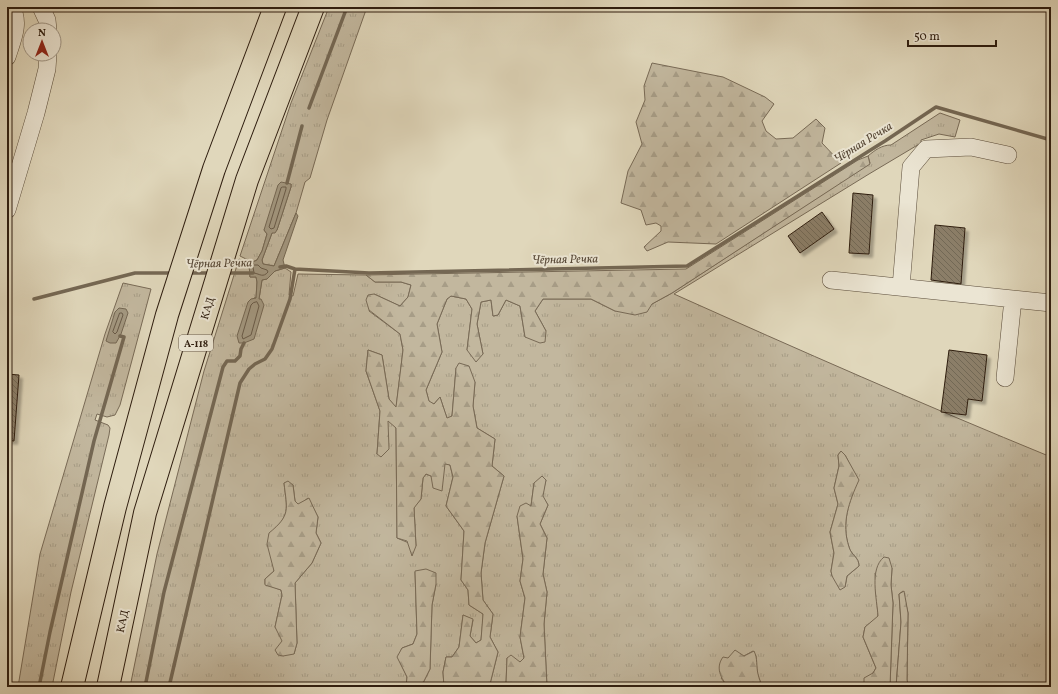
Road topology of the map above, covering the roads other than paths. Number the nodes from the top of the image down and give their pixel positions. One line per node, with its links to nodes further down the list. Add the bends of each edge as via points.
1 (11, 7): 6 (street, via 16,15 16,23)
2 (41, 7): 5 (street)
3 (275, 7): 16 (highway, А-118, via 214,169 167,315 115,507)
4 (314, 7): 17 (highway, КАД / А-118, via 247,180 144,512)
5 (47, 22)
6 (7, 57)
7 (47, 62): 9 (street, via 38,106)
8 (1008, 156): 12 (street, via 971,147 926,149 911,167)
9 (13, 171): 10 (street)
10 (7, 210)
11 (831, 280): 12 (street)
12 (901, 287): 13 (street)
13 (1013, 299): 14 (street); 15 (street)
14 (1051, 303)
15 (1006, 378)
16 (72, 687)
17 (108, 687)

